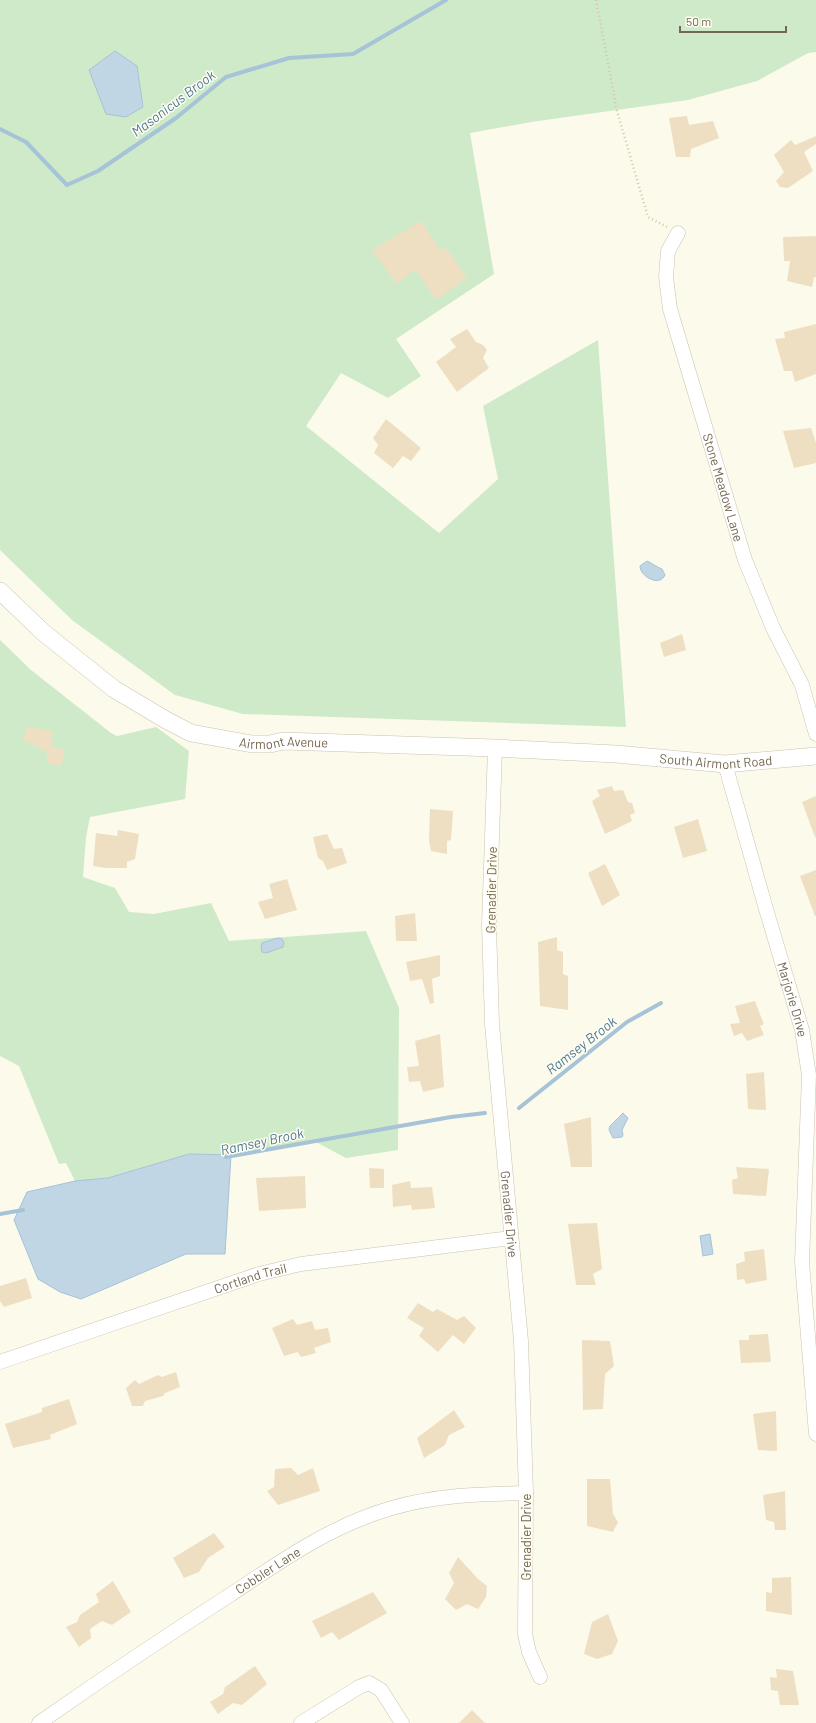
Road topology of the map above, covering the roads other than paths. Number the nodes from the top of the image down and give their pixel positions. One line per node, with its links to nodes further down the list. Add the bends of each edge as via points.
1 (678, 233): 3 (street, Stone Meadow Lane, via 668,250 666,277 670,309 745,560 773,628 802,684)
2 (0, 591): 4 (street, Airmont Avenue, via 44,633 114,689 191,733 252,744 283,741)
3 (816, 734)
4 (495, 748): 5 (street, Airmont Avenue); 8 (street, Grenadier Drive, via 489,926 492,1009)
5 (616, 754): 7 (street, South Airmont Road)
6 (816, 756): 7 (street, South Airmont Road)
7 (725, 764): 10 (street, Marjorie Drive, via 802,1030 809,1075 802,1262)
8 (511, 1238): 9 (street, Cortland Trail, via 300,1264 259,1274); 12 (street, Grenadier Drive, via 521,1341)
9 (0, 1362)
10 (815, 1405): 11 (street, Marjorie Drive)
11 (816, 1434)
12 (526, 1493): 13 (street, Grenadier Drive, via 526,1634 529,1652); 14 (street, Cobbler Lane, via 465,1494 428,1499 362,1518 328,1533 141,1653)
13 (540, 1677)
14 (39, 1723)
15 (301, 1723): 16 (street, via 358,1687 369,1683 381,1690)
16 (402, 1723)

